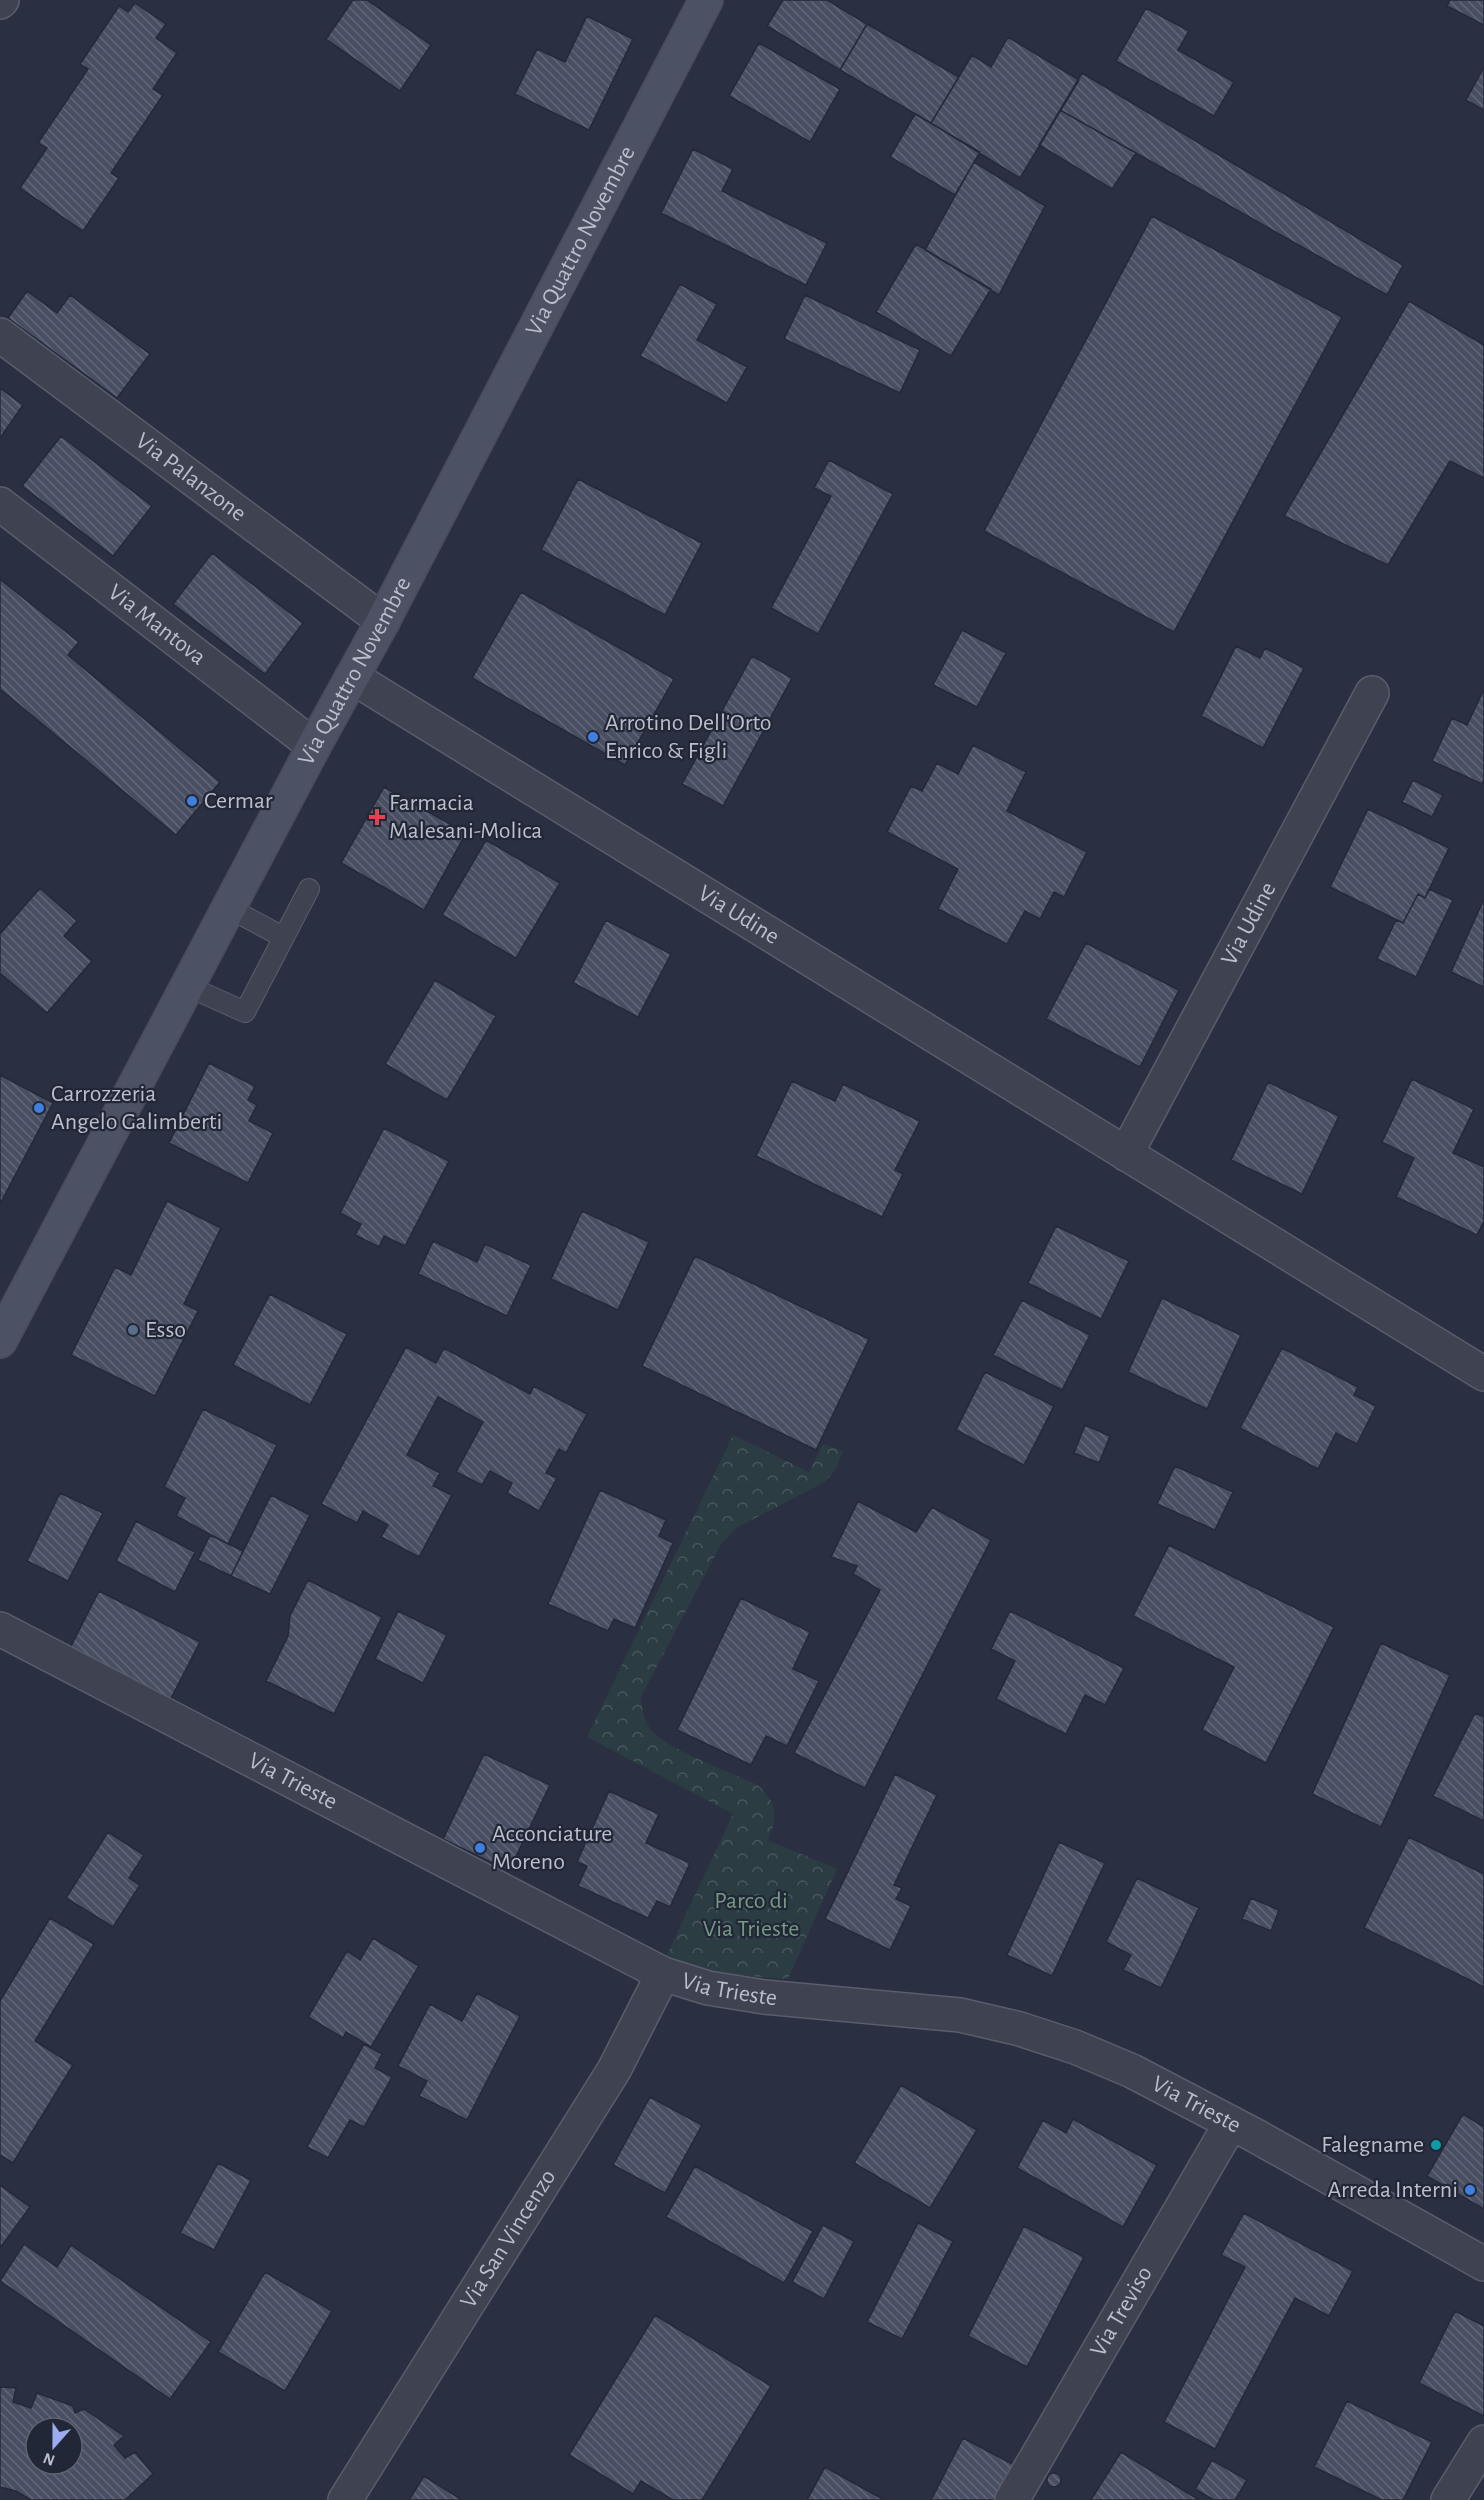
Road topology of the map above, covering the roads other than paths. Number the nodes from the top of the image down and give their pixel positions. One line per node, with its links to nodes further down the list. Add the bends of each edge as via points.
1 (706, 0): 4 (main road, Via Quattro Novembre)
2 (0, 335): 4 (street, Via Palanzone)
3 (0, 504): 7 (street, Via Mantova)
4 (383, 621): 5 (main road, Via Quattro Novembre)
5 (352, 677): 7 (main road, Via Quattro Novembre); 12 (street, Via Udine)
6 (1372, 693): 12 (street, Via Udine)
7 (314, 746): 9 (main road, Via Quattro Novembre)
8 (309, 889): 10 (lane)
9 (229, 908): 10 (lane); 11 (main road, Via Quattro Novembre)
10 (283, 937): 11 (lane, via 245,1012)
11 (187, 986): 13 (main road, Via Quattro Novembre)
12 (1126, 1154): 14 (street, Via Udine)
13 (0, 1341)
14 (1484, 1374)
15 (0, 1629): 16 (street, Via Trieste)
16 (663, 1974): 17 (street, Via Trieste, via 720,1990 960,2015 1020,2029 1132,2071); 20 (street, Via San Vincenzo, via 614,2070)
17 (1231, 2123): 18 (street, Via Trieste); 21 (street, Via Treviso)
18 (1484, 2264)
19 (1484, 2442): 22 (street)
20 (345, 2500)
21 (1012, 2500)
22 (1448, 2500)

